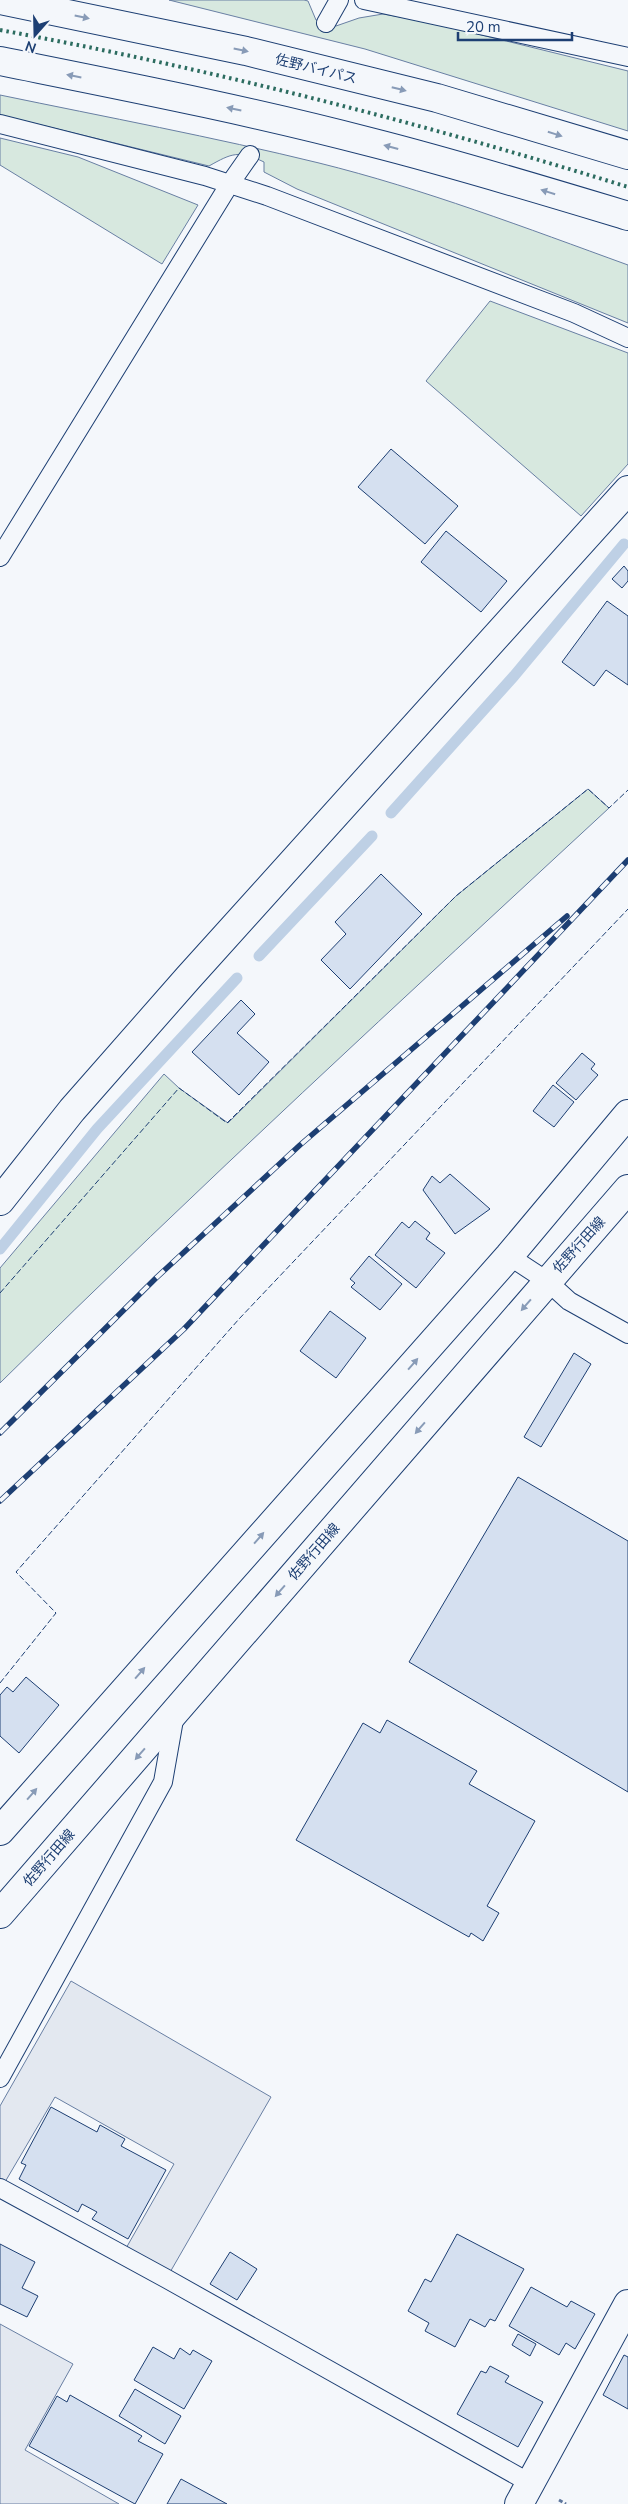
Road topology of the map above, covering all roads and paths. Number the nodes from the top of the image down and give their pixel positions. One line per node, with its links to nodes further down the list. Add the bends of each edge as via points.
1 (0, 0): 9 (main road, 佐野バイパス, one-way to 9, via 246,51 436,98)
2 (340, 0): 4 (lane)
3 (364, 0): 5 (lane)
4 (326, 23)
5 (628, 57)
6 (0, 61): 11 (main road, one-way to 6, via 368,141)
7 (0, 124): 10 (lane, via 205,176)
8 (250, 155): 10 (lane)
9 (628, 155)
10 (229, 185): 14 (lane, via 266,196 556,306); 16 (lane)
11 (586, 203): 12 (main road); 13 (main road)
12 (628, 216)
13 (628, 224)
14 (628, 338)
15 (628, 490): 19 (main road, via 188,978 72,1110)
16 (0, 557)
17 (628, 1114): 20 (main road)
18 (628, 1190): 21 (main road, 佐野行田線)
19 (0, 1200)
20 (509, 1256): 21 (lane); 24 (main road, one-way to 20)
21 (547, 1281): 22 (lane, via 569,1300); 23 (main road, 佐野行田線, one-way to 23)
22 (628, 1334)
23 (175, 1714): 25 (main road, 佐野行田線, one-way to 25); 26 (lane, via 163,1782)
24 (0, 1831)
25 (3, 1904)
26 (0, 2078)
27 (0, 2188): 29 (lane, via 167,2279)
28 (628, 2304): 29 (main road)
29 (525, 2494)

